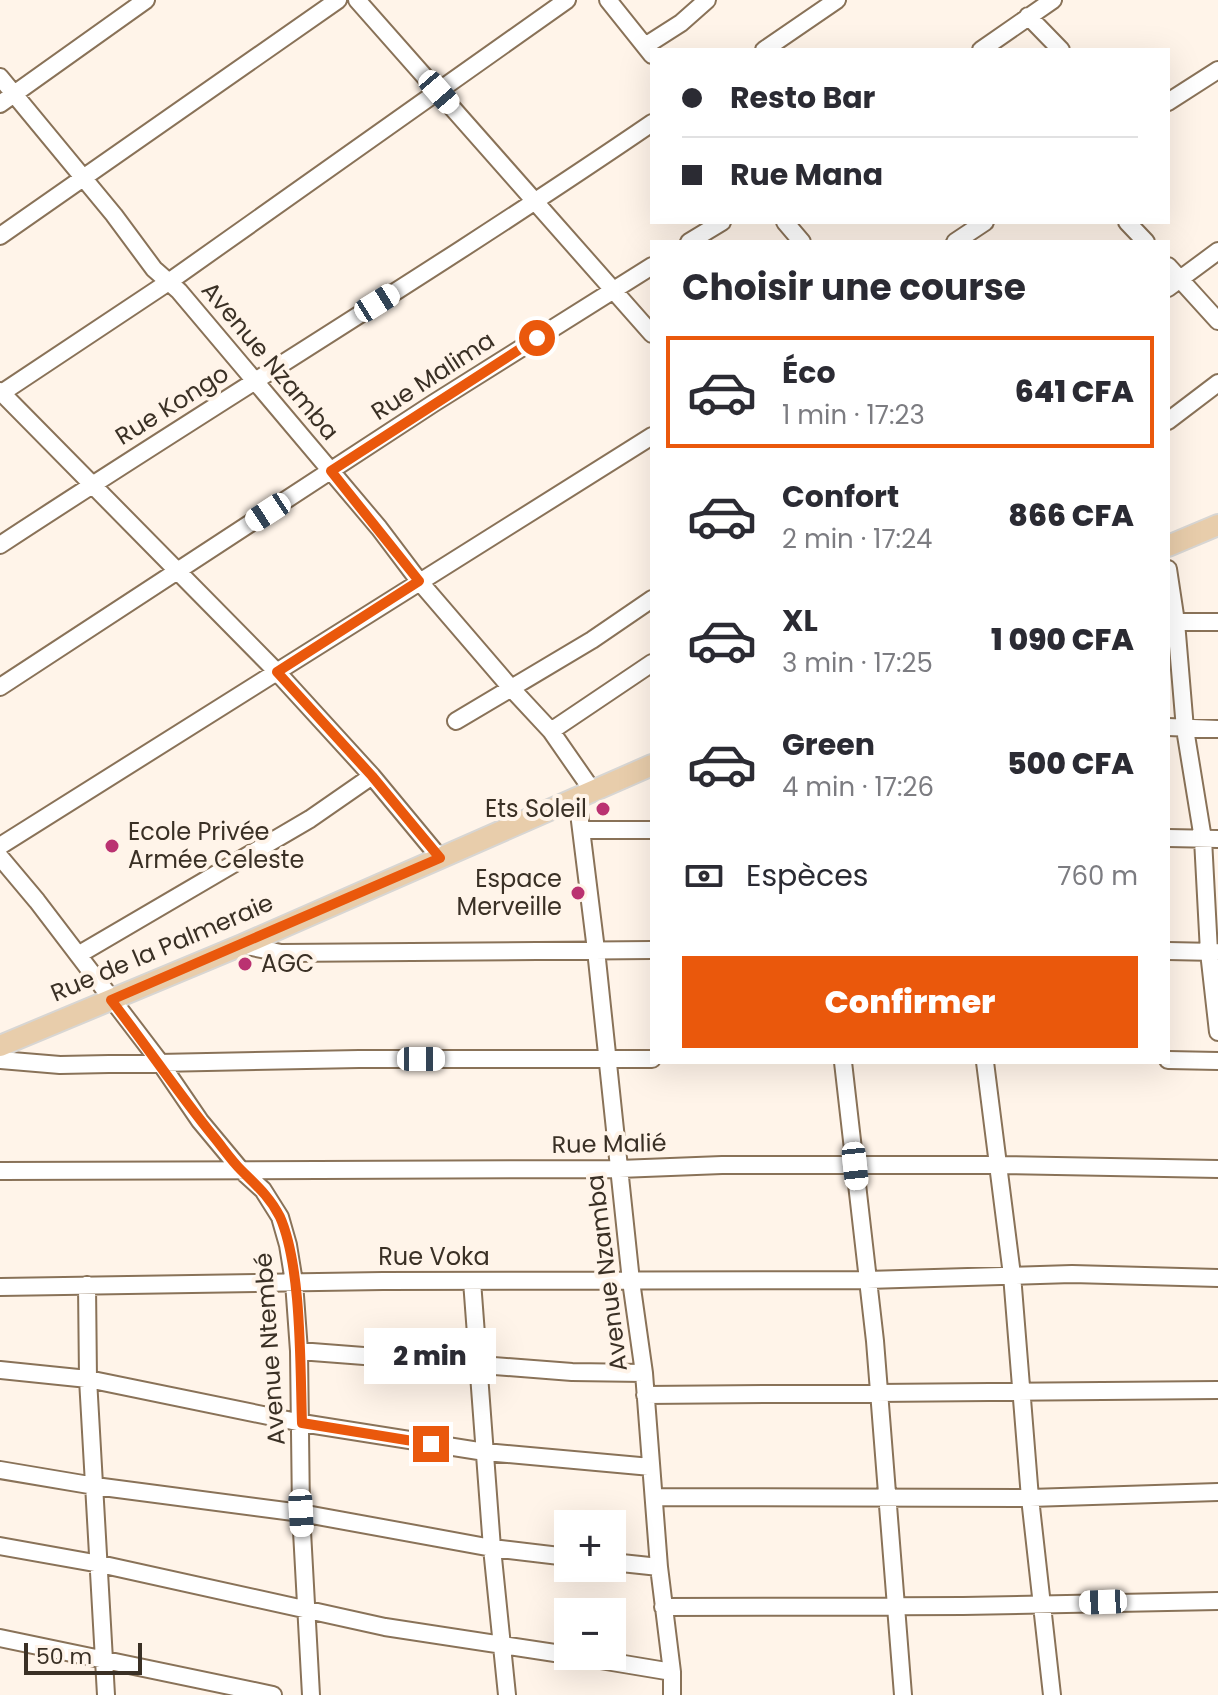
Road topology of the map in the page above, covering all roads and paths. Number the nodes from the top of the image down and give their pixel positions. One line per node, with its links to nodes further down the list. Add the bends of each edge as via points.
1 (146, 0): 18 (street)
2 (338, 0): 21 (street)
3 (357, 0): 17 (street)
4 (567, 0): 17 (street)
5 (608, 0): 14 (street)
6 (707, 0): 10 (street)
7 (837, 0): 11 (street)
8 (1053, 0): 9 (street)
9 (1028, 16): 12 (street); 13 (street)
10 (652, 48)
11 (767, 48)
12 (984, 48)
13 (1059, 48)
14 (648, 51)
15 (1218, 70): 19 (street)
16 (0, 77): 18 (street, Avenue Nzamba)
17 (439, 92): 22 (street); 34 (street)
18 (7, 99): 21 (street, Avenue Nzamba)
19 (1170, 101)
20 (650, 124): 22 (street, Rue Kongo)
21 (83, 177): 27 (street); 34 (street, Avenue Nzamba, via 154,269)
22 (536, 203): 36 (street); 39 (street, Rue Kongo)
23 (719, 224): 28 (street)
24 (787, 224): 29 (street)
25 (982, 224): 30 (street)
26 (1129, 224): 31 (street)
27 (0, 236)
28 (692, 240)
29 (800, 240)
30 (958, 240)
31 (1144, 240)
32 (1218, 251): 35 (street)
33 (650, 267): 36 (street, Rue Malima)
34 (170, 281): 39 (street, Avenue Nzamba); 41 (street)
35 (1174, 284): 37 (street)
36 (614, 290): 38 (street); 44 (street, Rue Malima)
37 (1218, 321)
38 (650, 332)
39 (255, 381): 44 (street, Avenue Nzamba); 45 (street, Rue Kongo)
40 (1218, 383): 42 (street)
41 (1, 392): 45 (street)
42 (1170, 419)
43 (650, 437): 50 (street)
44 (331, 471): 49 (street, Rue Malima); 50 (street, Avenue Nzamba)
45 (91, 485): 47 (street, Rue Kongo); 49 (street)
46 (1218, 525): 48 (main road)
47 (0, 545)
48 (1170, 545)
49 (177, 569): 56 (street); 57 (street, Rue Malima)
50 (419, 581): 56 (street); 58 (street, Avenue Nzamba)
51 (1170, 596): 53 (street)
52 (650, 600): 58 (street)
53 (1172, 622): 54 (street); 60 (street)
54 (1218, 622)
55 (650, 664): 62 (street)
56 (277, 672): 64 (street); 70 (street)
57 (0, 687)
58 (511, 688): 59 (street); 62 (street, Avenue Nzamba)
59 (456, 721)
60 (1176, 728): 61 (street); 69 (street)
61 (1218, 729)
62 (551, 731): 65 (street, Avenue Nzamba)
63 (650, 766): 65 (main road, Rue de la Palmeraie)
64 (372, 776): 72 (street); 78 (street, via 310,819)
65 (584, 794): 66 (street, Avenue Nzamba); 72 (main road, Rue de la Palmeraie)
66 (581, 830): 67 (street); 74 (street, Avenue Nzamba)
67 (650, 830)
68 (1170, 838): 69 (street)
69 (1210, 839): 77 (street)
70 (0, 846)
71 (0, 857): 78 (street, Avenue Ntembé)
72 (440, 858): 73 (main road, Rue de la Palmeraie)
73 (242, 945): 74 (street, via 281,953); 79 (main road, Rue de la Palmeraie)
74 (596, 950): 75 (street); 82 (street, Avenue Nzamba)
75 (650, 950)
76 (1170, 951): 77 (street)
77 (1213, 952): 80 (street)
78 (78, 955): 79 (street, Avenue Ntembé)
79 (111, 1000): 81 (main road, Rue de la Palmeraie); 86 (street, Avenue Ntembé)
80 (1218, 1032)
81 (0, 1046)
82 (606, 1059): 83 (street); 86 (street); 93 (street, Avenue Nzamba)
83 (650, 1059)
84 (0, 1060): 86 (street, via 60,1065)
85 (1170, 1060): 87 (street)
86 (159, 1061): 92 (street, Avenue Ntembé)
87 (1218, 1061)
88 (843, 1064): 91 (street)
89 (985, 1064): 90 (street)
90 (999, 1165): 91 (street, Rue Malié); 94 (street, Rue Malié); 96 (street)
91 (855, 1166): 93 (street, Rue Malié); 98 (street)
92 (240, 1169): 93 (street, Rue Malié); 95 (street, Rue Malié); 101 (street, Avenue Ntembé, via 263,1190 280,1217)
93 (619, 1169): 100 (street, Avenue Nzamba)
94 (1218, 1169)
95 (0, 1171)
96 (1012, 1275): 97 (street, Rue Voka); 98 (street, Rue Voka); 109 (street)
97 (1218, 1278)
98 (867, 1280): 100 (street, Rue Voka); 111 (street)
99 (472, 1281): 100 (street, Rue Voka); 101 (street, Rue Voka); 105 (street)
100 (631, 1281): 107 (street, Avenue Nzamba)
101 (294, 1282): 102 (street, Rue Voka); 104 (street, Avenue Ntembé)
102 (87, 1285): 103 (street, Rue Voka); 108 (street)
103 (0, 1287)
104 (299, 1351): 105 (street); 113 (street, Avenue Ntembé)
105 (477, 1365): 107 (street); 114 (street)
106 (0, 1370): 108 (street)
107 (644, 1373): 112 (street, Avenue Nzamba)
108 (88, 1379): 113 (street); 117 (street)
109 (1021, 1390): 110 (street); 111 (street); 121 (street)
110 (1218, 1390)
111 (878, 1391): 112 (street); 120 (street)
112 (645, 1395): 115 (street, Avenue Nzamba)
113 (302, 1423): 114 (street); 122 (street, Avenue Ntembé)
114 (485, 1452): 115 (street); 124 (street)
115 (651, 1467): 119 (street, Avenue Nzamba)
116 (0, 1470): 117 (street)
117 (95, 1486): 122 (street); 127 (street)
118 (1218, 1492): 121 (street)
119 (655, 1497): 120 (street); 128 (street, Avenue Nzamba)
120 (886, 1498): 121 (street); 130 (street)
121 (1030, 1498): 131 (street)
122 (301, 1513): 124 (street); 133 (street, Avenue Ntembé)
123 (0, 1546): 127 (street)
124 (492, 1548): 125 (street); 135 (street)
125 (554, 1555)
126 (626, 1563): 128 (street)
127 (100, 1564): 133 (street); 137 (street)
128 (659, 1567): 132 (street, Avenue Nzamba)
129 (1218, 1601): 131 (street)
130 (894, 1604): 131 (street); 132 (street); 145 (street)
131 (1043, 1605): 146 (street)
132 (663, 1607): 139 (street, Avenue Nzamba)
133 (306, 1609): 135 (street); 142 (street, Avenue Ntembé)
134 (0, 1638): 137 (street)
135 (502, 1644): 136 (street); 143 (street)
136 (554, 1653)
137 (104, 1659): 140 (street); 141 (street)
138 (626, 1664): 139 (street)
139 (672, 1672): 144 (street, Avenue Nzamba)
140 (106, 1695)
141 (273, 1695)
142 (311, 1695)
143 (507, 1695)
144 (672, 1695)
145 (903, 1695)
146 (1052, 1695)

